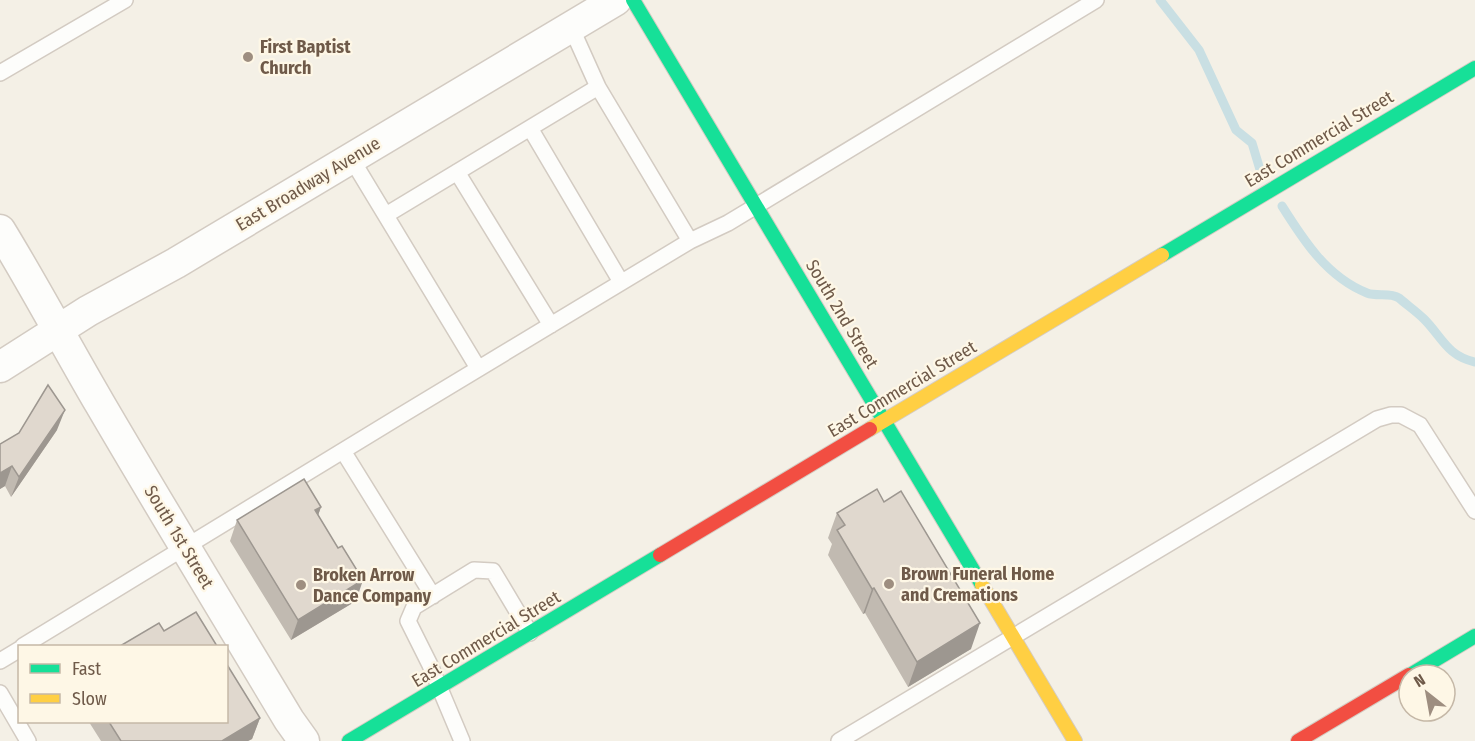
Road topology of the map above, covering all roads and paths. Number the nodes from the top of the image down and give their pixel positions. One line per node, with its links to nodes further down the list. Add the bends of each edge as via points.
1 (125, 0): 7 (lane)
2 (616, 0): 5 (street, East Broadway Avenue)
3 (633, 0): 12 (street, South 2nd Street)
4 (1096, 0): 12 (lane)
5 (571, 27): 8 (lane); 10 (street, East Broadway Avenue)
6 (1475, 68): 21 (street, East Commercial Street)
7 (0, 73)
8 (598, 87): 9 (lane); 15 (lane)
9 (530, 128): 11 (lane); 16 (lane)
10 (351, 158): 13 (lane); 18 (street, East Broadway Avenue)
11 (457, 172): 13 (lane); 17 (lane)
12 (756, 207): 15 (lane); 21 (street, South 2nd Street)
13 (386, 214): 20 (lane)
14 (0, 230): 18 (street, South 1st Street)
15 (690, 241): 16 (lane)
16 (621, 282): 17 (lane)
17 (551, 325): 20 (lane)
18 (59, 331): 19 (street, East Broadway Avenue); 24 (street, South 1st Street)
19 (0, 367)
20 (478, 368): 22 (lane)
21 (885, 420): 26 (street, East Commercial Street); 27 (street, South 2nd Street)
22 (343, 452): 24 (lane); 25 (lane)
23 (1475, 511): 27 (lane, via 1420,425 1401,415 1391,415 1377,419)
24 (184, 548): 29 (lane); 37 (street, South 1st Street)
25 (433, 596): 26 (lane, via 474,570 493,571); 34 (lane, via 414,607 408,621)
26 (530, 633): 34 (street, East Commercial Street)
27 (1013, 636): 40 (lane); 41 (street, South 2nd Street)
28 (1475, 636): 32 (street)
29 (26, 645)
30 (18, 650): 31 (lane)
31 (0, 661)
32 (1429, 663)
33 (1397, 682): 42 (street)
34 (440, 687): 38 (street, East Commercial Street); 39 (lane)
35 (0, 693): 36 (lane)
36 (28, 741)
37 (304, 741)
38 (349, 741)
39 (462, 741)
40 (839, 741)
41 (1075, 741)
42 (1299, 741)

